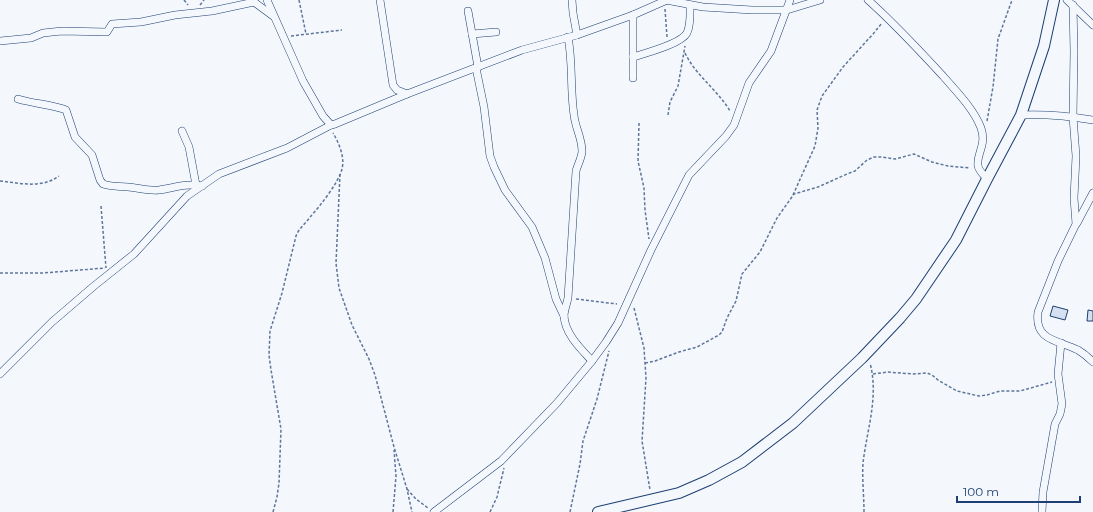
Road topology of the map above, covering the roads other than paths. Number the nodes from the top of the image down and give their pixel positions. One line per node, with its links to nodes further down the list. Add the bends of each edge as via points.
1 (267, 0): 15 (street)
2 (380, 0): 25 (street, via 393,85 397,90)
3 (572, 0): 19 (street)
4 (666, 0): 11 (street); 14 (street)
5 (790, 0): 12 (street)
6 (820, 0): 12 (street)
7 (868, 0): 32 (street, via 923,53 958,92 976,118 983,136 979,167)
8 (1054, 0): 27 (street, via 1044,46)
9 (251, 1): 15 (street); 21 (street, via 212,11 112,24 107,32 62,31)
10 (1070, 3): 16 (street); 28 (street, via 1074,51)
11 (690, 5): 12 (street, via 732,10); 22 (street, via 690,21 684,37)
12 (787, 10): 38 (street, via 771,51 749,83 736,119 726,136 689,175 618,323)
13 (468, 11): 18 (street)
14 (633, 14): 19 (street); 22 (street)
15 (273, 16): 30 (street, via 303,81)
16 (1093, 25)
17 (496, 32): 18 (street)
18 (472, 34): 23 (street)
19 (576, 35): 20 (street)
20 (568, 38): 23 (street, via 522,50); 36 (street, via 573,113 581,138 582,155 576,171 568,298)
21 (0, 41)
22 (633, 57): 24 (street)
23 (477, 68): 25 (street); 36 (street, via 490,156 505,190 532,227)
24 (633, 78)
25 (407, 94): 30 (street)
26 (18, 99): 33 (street, via 66,110 75,137 92,155 103,184 151,190)
27 (1021, 115): 28 (street); 32 (street)
28 (1073, 117): 29 (street); 35 (street)
29 (1093, 120)
30 (330, 125): 33 (street, via 287,148 219,174)
31 (182, 131): 33 (street)
32 (987, 179): 42 (street, via 956,240 900,318 793,423 742,462 709,480 680,493)
33 (199, 185): 40 (street, via 134,254 52,322)
34 (1093, 193): 35 (street)
35 (1076, 224): 37 (street, via 1038,312 1040,332 1045,337)
36 (564, 316): 38 (street, via 570,335)
37 (1061, 343): 39 (street, via 1079,351); 43 (street, via 1059,379 1062,404 1055,424)
38 (592, 361): 41 (street, via 557,403 501,461)
39 (1093, 362)
40 (0, 374)
41 (434, 512)
42 (598, 512)
43 (1042, 512)

